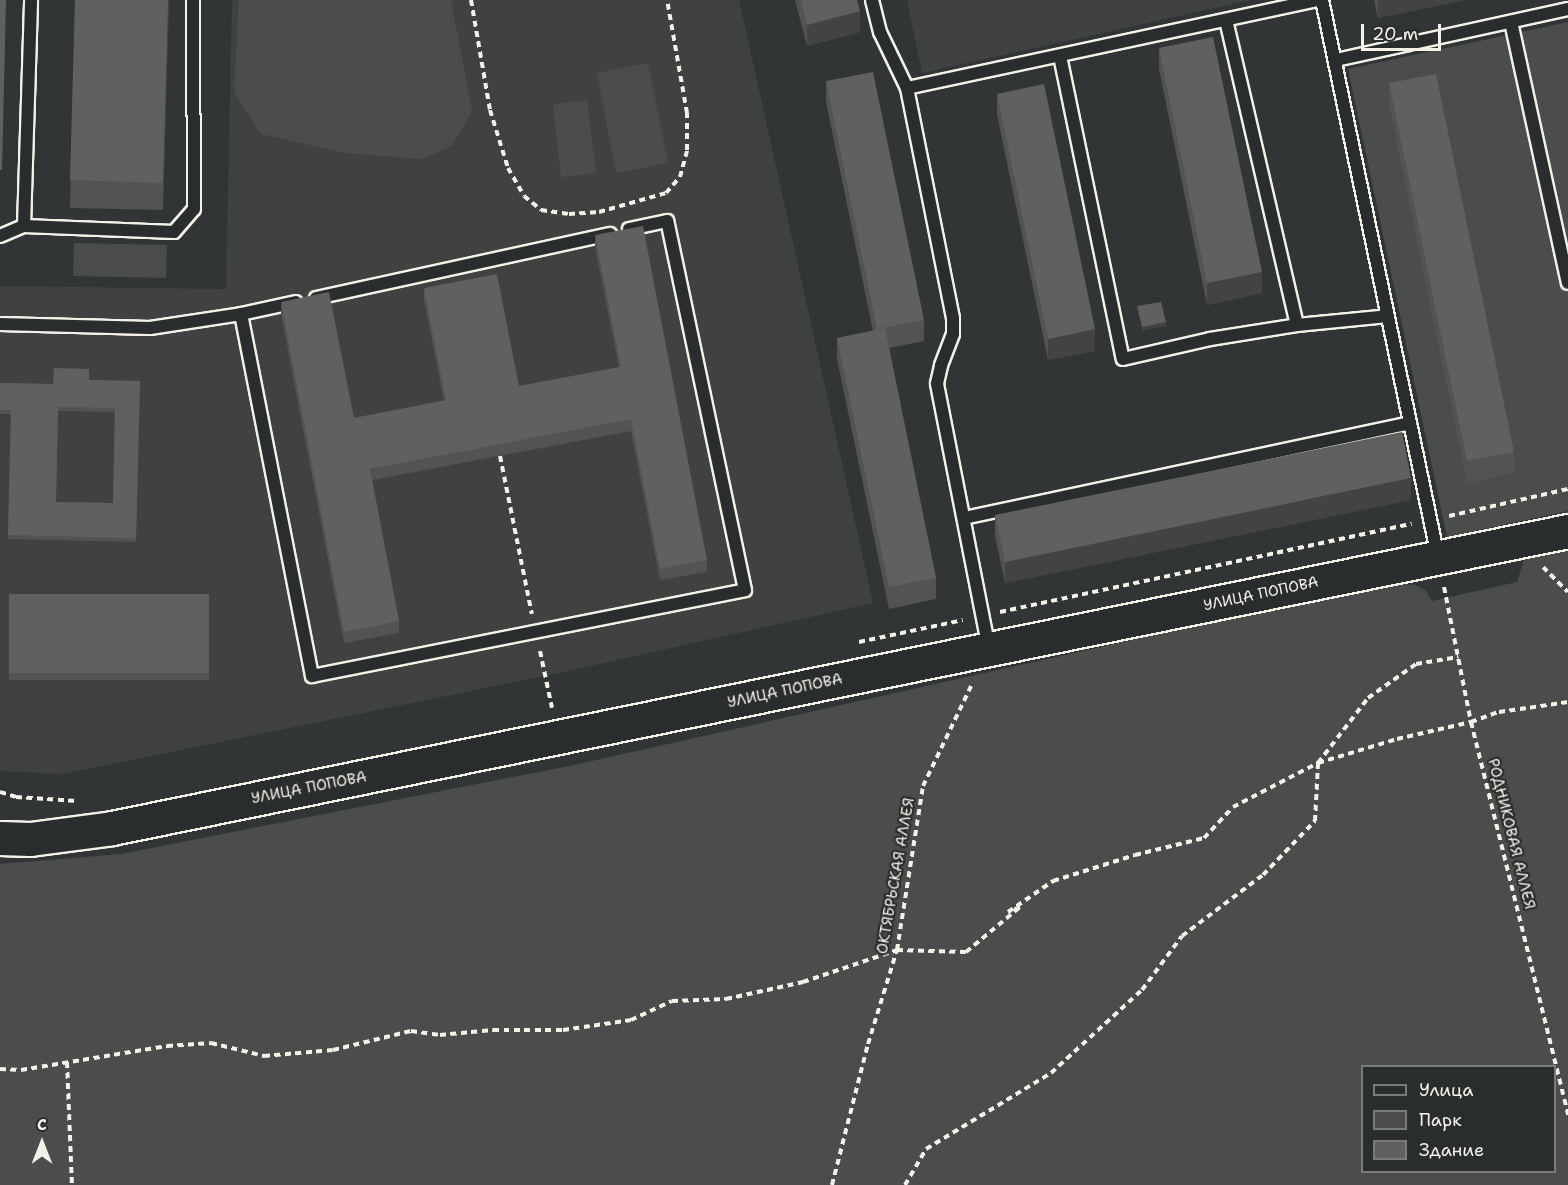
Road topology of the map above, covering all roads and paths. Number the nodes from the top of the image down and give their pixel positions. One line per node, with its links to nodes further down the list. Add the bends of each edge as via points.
1 (31, 0): 14 (lane)
2 (194, 0): 14 (lane, via 194,209 174,232)
3 (471, 0): 4 (path, via 490,110 508,168 524,196 541,210 569,214 600,212 666,194 680,177 687,150 687,113)
4 (667, 0)
5 (872, 0): 13 (lane, via 880,32)
6 (1317, 0): 9 (lane)
7 (1322, 0): 12 (lane)
8 (1568, 9): 10 (lane)
9 (1226, 20): 11 (lane); 20 (lane)
10 (1511, 22): 12 (lane); 16 (lane)
11 (1060, 56): 13 (lane); 20 (lane, via 1123,359)
12 (1336, 60): 18 (lane)
13 (906, 88): 24 (lane, via 953,318 953,334 937,384)
14 (24, 226): 15 (lane)
15 (0, 236)
16 (1568, 283)
17 (241, 314): 19 (lane, via 150,328); 29 (lane, via 312,676); 29 (lane, via 667,221 745,590)
18 (1388, 316): 20 (lane); 21 (lane)
19 (0, 324)
20 (1297, 325)
21 (1410, 423): 24 (lane); 25 (lane)
22 (500, 456): 29 (path)
23 (1568, 489): 25 (path)
24 (964, 518): 28 (lane)
25 (1430, 520): 27 (lane); 28 (path)
26 (1568, 531): 27 (street, УЛИЦА ПОПОВА)
27 (1438, 558): 31 (street, УЛИЦА ПОПОВА); 32 (path, РОДНИКОВАЯ АЛЛЕЯ)
28 (983, 616): 30 (path); 31 (lane)
29 (536, 632): 33 (path)
30 (855, 643)
31 (989, 649): 41 (street, УЛИЦА ПОПОВА, via 112,828 30,839); 42 (path, ОКТЯБРЬСКАЯ АЛЛЕЯ, via 923,786)
32 (1458, 657): 37 (path, РОДНИКОВАЯ АЛЛЕЯ); 38 (path, via 1416,663 1368,698)
33 (545, 676)
34 (1568, 702): 37 (path, via 1499,712)
35 (563, 706): 36 (path)
36 (540, 711)
37 (1471, 722): 38 (path); 44 (path, РОДНИКОВАЯ АЛЛЕЯ)
38 (1318, 763): 42 (path, via 1233,807 1204,838 1053,881 1008,912 1020,907 966,952); 50 (path, via 1315,821 1263,875 1182,936 1142,990 1050,1073 926,1149)
39 (0, 792): 40 (path)
40 (83, 801)
41 (0, 838)
42 (897, 950): 43 (path, via 803,982 726,999 672,1001 631,1020 563,1030 441,1035 411,1031 333,1050 264,1056 211,1042); 49 (path, ОКТЯБРЬСКАЯ АЛЛЕЯ)
43 (67, 1062): 46 (path, via 21,1070); 48 (path)
44 (1556, 1065)
45 (1556, 1066): 47 (path, РОДНИКОВАЯ АЛЛЕЯ)
46 (0, 1069)
47 (1568, 1114)
48 (72, 1185)
49 (832, 1185)
50 (905, 1185)

